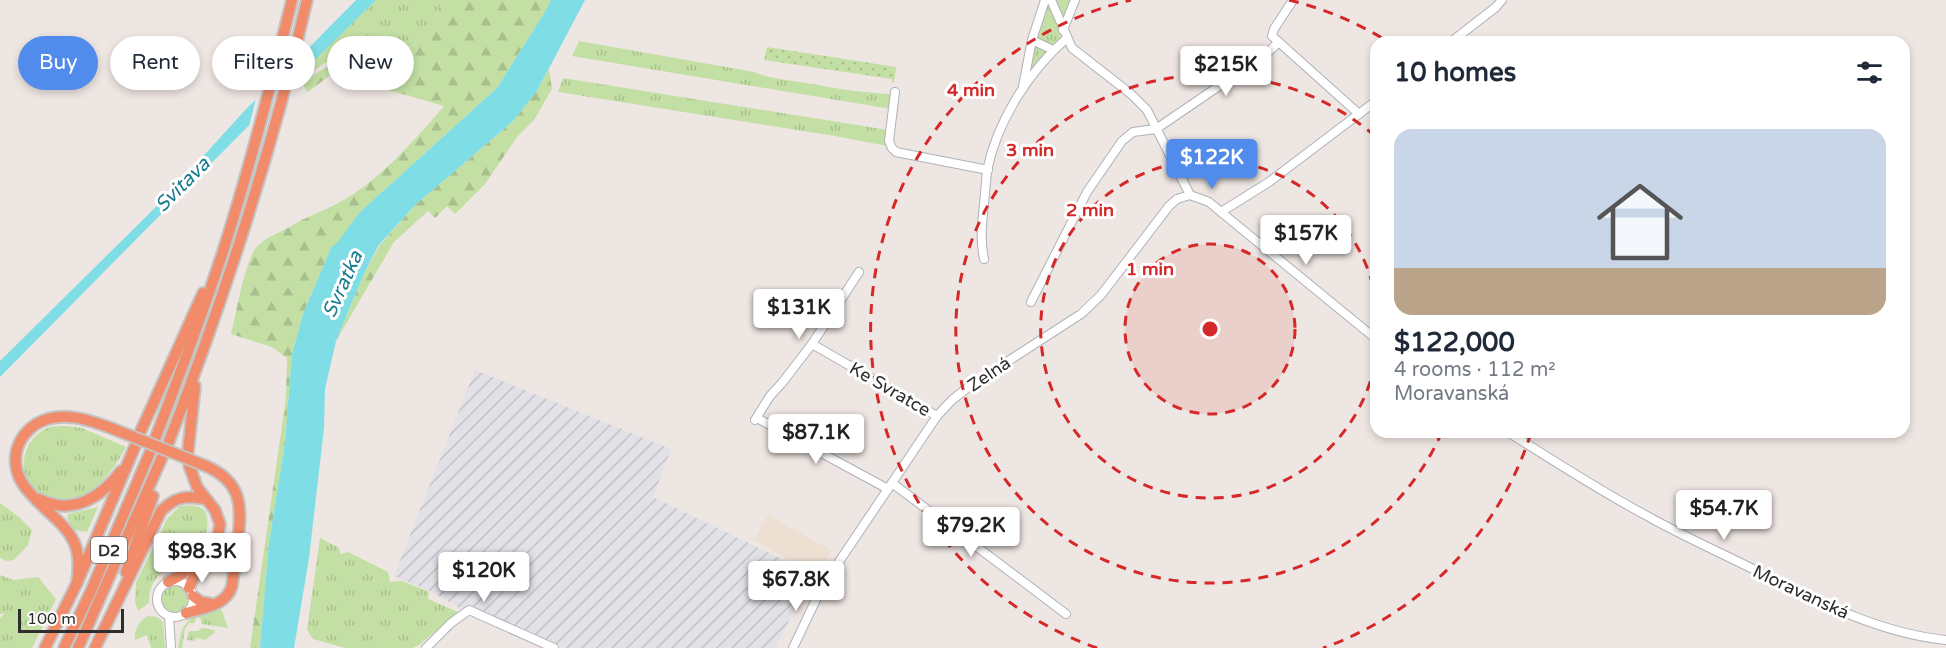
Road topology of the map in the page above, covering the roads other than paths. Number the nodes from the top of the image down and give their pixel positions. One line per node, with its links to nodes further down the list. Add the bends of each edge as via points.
1 (292, 0): 21 (highway)
2 (307, 0): 27 (highway, D2, via 277,121)
3 (1046, 0): 10 (street)
4 (1051, 0): 8 (street)
5 (1075, 0): 8 (street)
6 (1293, 0): 11 (street, via 1274,29 1272,36)
7 (1502, 0): 9 (street)
8 (1065, 34): 12 (street); 17 (street, via 1072,48 1144,107)
9 (1460, 36)
10 (1032, 40): 12 (street); 13 (street)
11 (1279, 42): 16 (street); 17 (street)
12 (1053, 50): 13 (street)
13 (1022, 87): 18 (street)
14 (895, 92): 18 (street, via 891,148)
15 (1370, 106): 16 (street)
16 (1359, 114): 20 (street, via 1269,182)
17 (1156, 129): 19 (street); 24 (street, via 1133,132 1122,141 1087,192)
18 (988, 170): 22 (street, via 981,235)
19 (1190, 195): 20 (street); 28 (street, Zelná, via 1169,206 1101,295 1081,314 971,385)
20 (1221, 212): 25 (street)
21 (226, 240): 30 (highway); 31 (highway)
22 (984, 259)
23 (859, 273): 26 (street)
24 (1031, 302)
25 (1370, 334)
26 (812, 344): 28 (street, Ke Svratce); 36 (street, via 756,419)
27 (196, 371): 33 (highway, D2); 34 (highway)
28 (937, 416): 36 (street, Zelná)
29 (1518, 438): 48 (street, Moravanská, via 1650,518 1839,612 1924,638)
30 (155, 439)
31 (137, 442): 37 (highway, via 114,480 87,501 60,506); 41 (highway)
32 (151, 450): 51 (highway, D2)
33 (166, 452): 43 (highway); 52 (highway, D2)
34 (188, 452)
35 (189, 465): 38 (highway)
36 (890, 486): 45 (street); 56 (street, Zelná, via 822,587)
37 (32, 495): 41 (highway, via 64,527 74,543 79,558); 44 (highway, bridge, via 21,481 16,465 19,445 30,429 45,420 62,417 81,418 111,428 219,473 229,481 240,507 232,586 226,598)
38 (205, 499): 39 (highway, via 220,524 218,536); 43 (highway, via 183,496 161,511)
39 (206, 554): 40 (highway); 42 (highway)
40 (168, 582): 42 (street, via 182,582); 47 (street, via 157,597 159,607)
41 (77, 583): 50 (highway)
42 (191, 592): 44 (highway, via 201,602); 46 (street, via 192,606)
43 (116, 604): 53 (highway)
44 (215, 604): 46 (highway)
45 (1066, 614)
46 (183, 615): 47 (street); 49 (street)
47 (169, 616): 49 (street)
48 (1946, 640)
49 (171, 644)
50 (45, 648)
51 (64, 648)
52 (78, 648)
53 (95, 648)
54 (426, 648): 55 (street, via 470,610)
55 (554, 648)
56 (793, 648)

